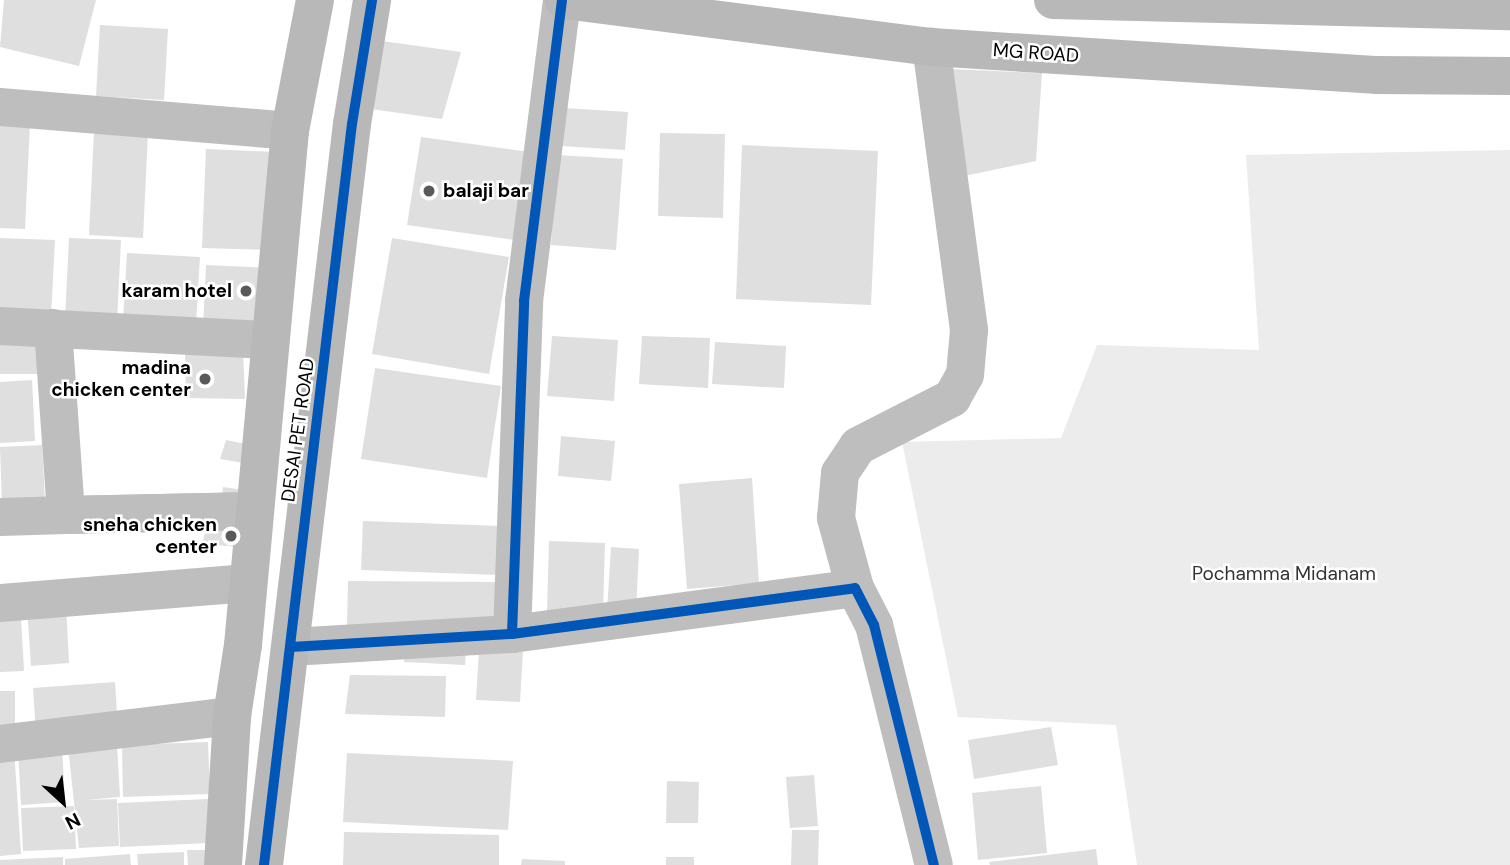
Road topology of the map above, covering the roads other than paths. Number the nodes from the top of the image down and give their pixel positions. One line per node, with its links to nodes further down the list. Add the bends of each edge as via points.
1 (315, 0): 10 (street, DESAI PET ROAD)
2 (372, 0): 21 (street, DESAI PET ROAD, via 352,124)
3 (563, 0): 7 (street, MG ROAD); 20 (street, via 524,301)
4 (1053, 0): 5 (street)
5 (1378, 4): 6 (street)
6 (1510, 11)
7 (931, 47): 8 (street, MG ROAD, via 1378,75); 18 (street, via 969,330 965,375 952,398 858,446 840,473 836,517)
8 (1510, 76)
9 (0, 107): 10 (street)
10 (290, 131): 13 (street, DESAI PET ROAD)
11 (0, 326): 12 (street)
12 (53, 328): 13 (street); 15 (street)
13 (269, 341): 14 (street, DESAI PET ROAD)
14 (254, 511): 15 (street); 17 (street, DESAI PET ROAD)
15 (80, 515): 16 (street)
16 (0, 517)
17 (248, 583): 19 (street); 22 (street, DESAI PET ROAD)
18 (855, 588): 20 (street); 26 (street, via 874,625)
19 (0, 603)
20 (512, 634): 21 (street)
21 (291, 647): 25 (street, DESAI PET ROAD)
22 (232, 716): 23 (street); 24 (street, DESAI PET ROAD)
23 (0, 744)
24 (223, 865)
25 (264, 865)
26 (934, 865)

